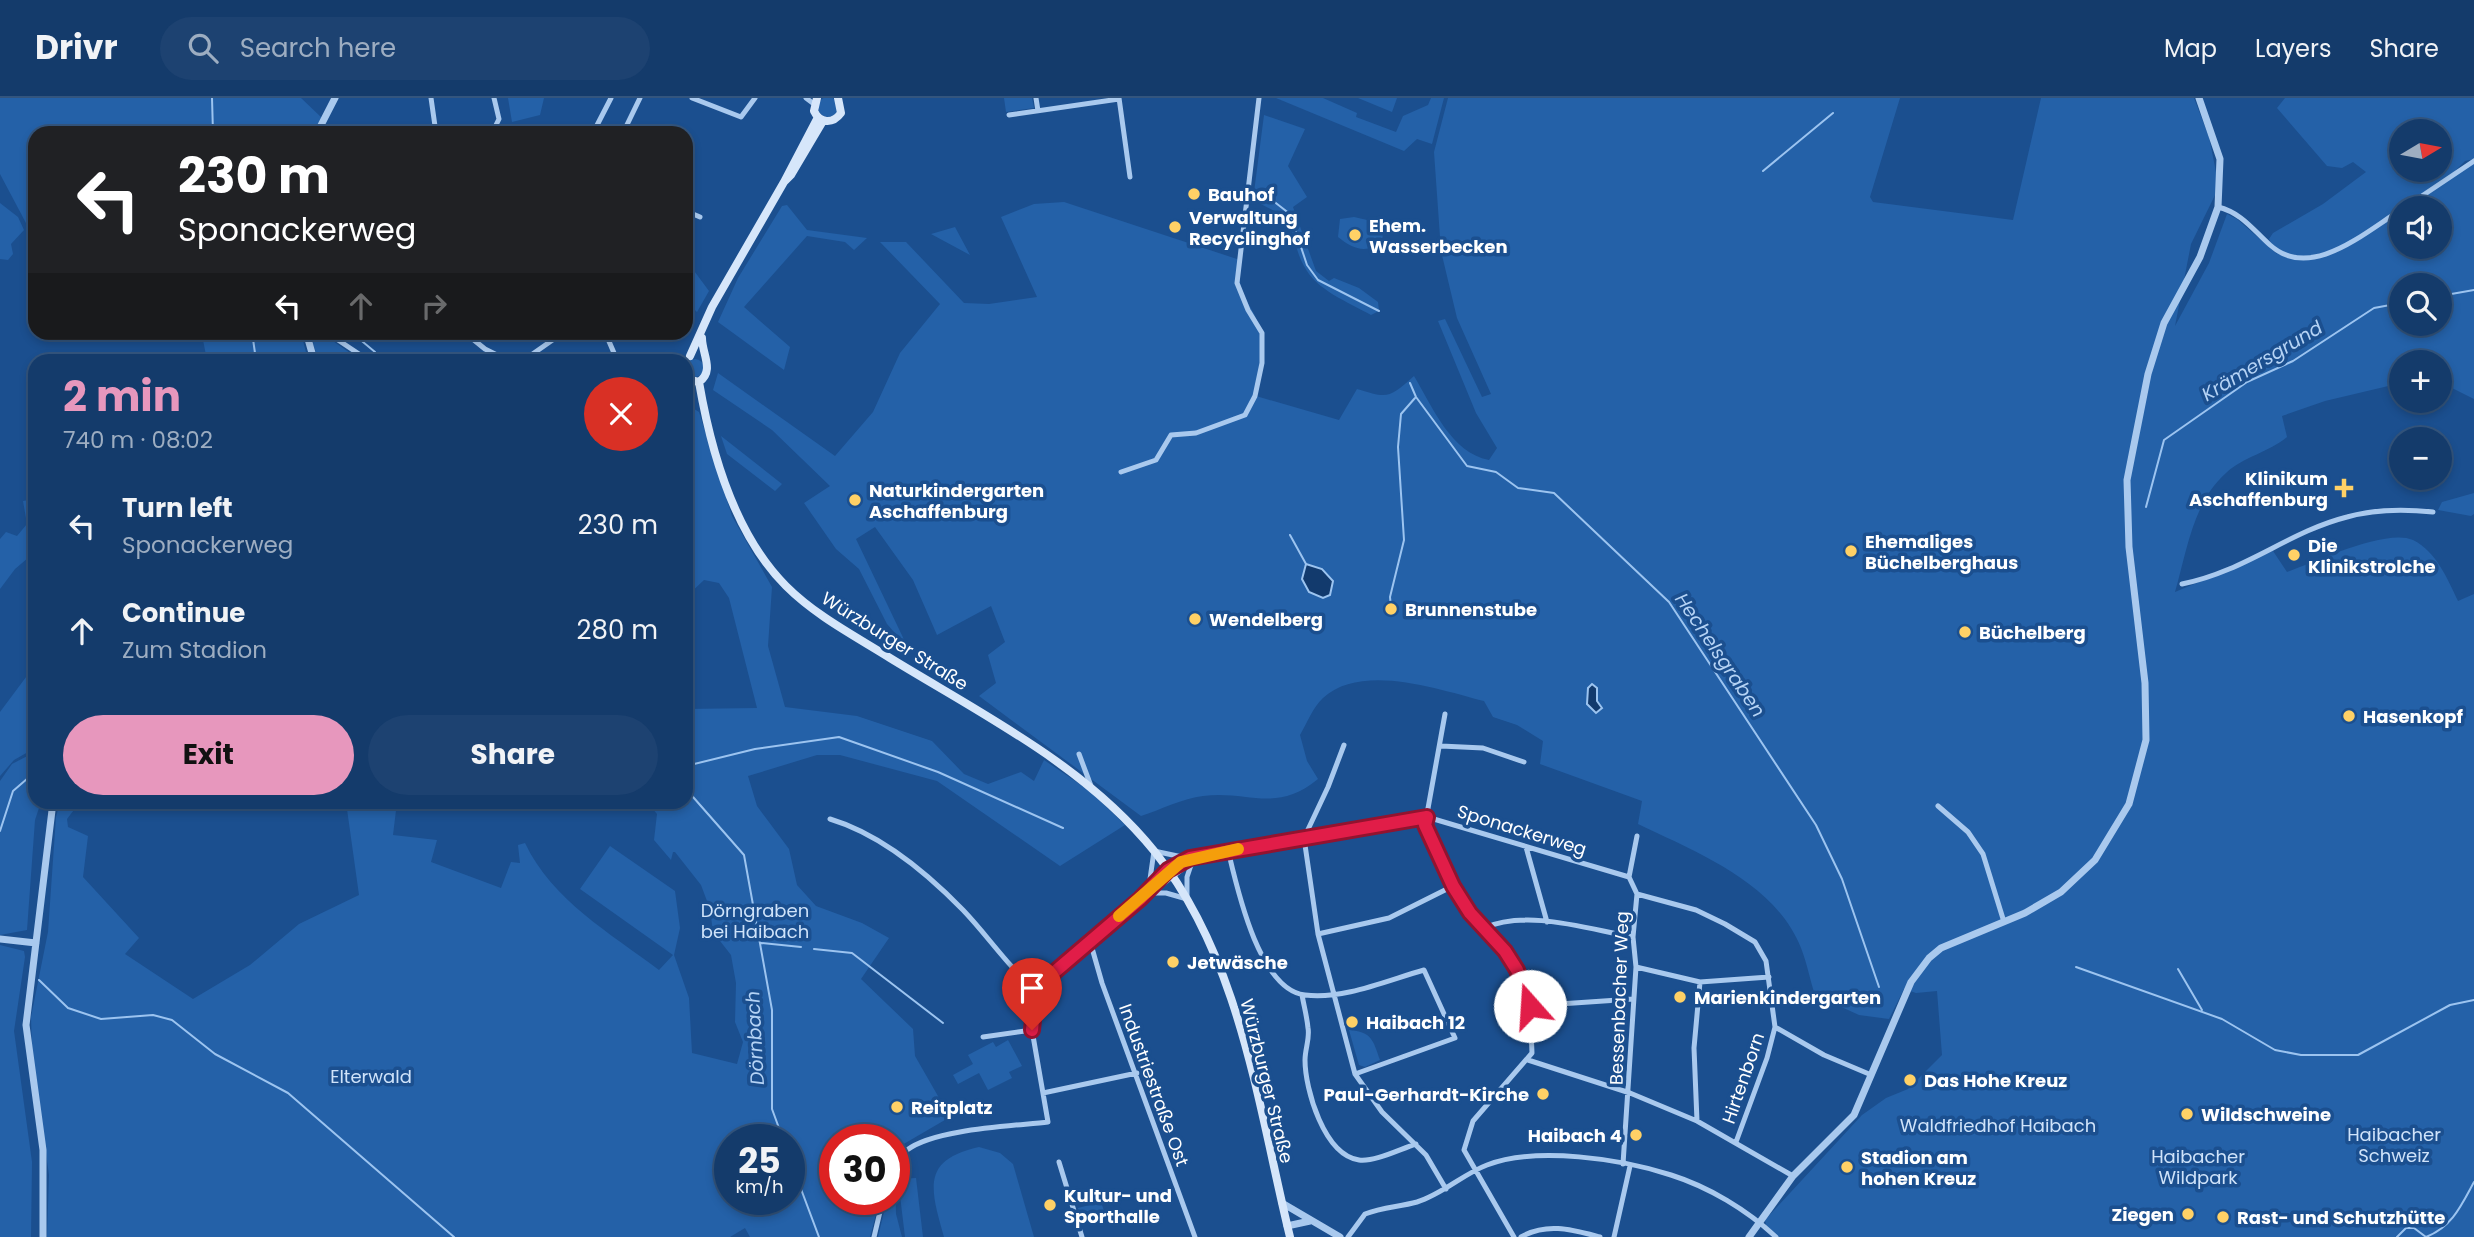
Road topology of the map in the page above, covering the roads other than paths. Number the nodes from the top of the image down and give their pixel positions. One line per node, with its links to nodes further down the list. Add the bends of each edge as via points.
1 (335, 98): 18 (street)
2 (431, 98): 19 (street)
3 (494, 98): 20 (street, via 499,119)
4 (611, 98): 21 (street)
5 (640, 98): 22 (street)
6 (692, 98): 7 (street, via 741,117)
7 (755, 98)
8 (806, 98): 14 (street)
9 (838, 98): 17 (main road, via 842,108 838,116)
10 (1036, 98): 15 (street)
11 (1119, 98): 15 (street); 24 (street)
12 (1259, 98): 41 (street, via 1237,283 1262,333 1255,396 1245,415 1196,433 1171,435 1156,460)
13 (2199, 98): 26 (street, via 2220,159)
14 (815, 101): 17 (main road)
15 (1038, 111): 16 (street)
16 (1009, 115)
17 (820, 119): 30 (main road, via 712,307)
18 (321, 126)
19 (435, 126)
20 (496, 126)
21 (597, 126)
22 (626, 126)
23 (2474, 161): 25 (street)
24 (1130, 177)
25 (2420, 196)
26 (2218, 207): 29 (street, via 2241,216 2277,250 2308,258 2326,255); 67 (street, via 2200,257 2164,323 2142,400 2127,480 2146,740 2129,804 2108,843 2082,875 2038,906)
27 (693, 214): 28 (street)
28 (700, 217)
29 (2389, 217)
30 (701, 335): 37 (main road); 39 (main road)
31 (338, 340): 34 (street)
32 (474, 340): 35 (street)
33 (553, 340): 36 (street)
34 (360, 354)
35 (495, 354)
36 (533, 354)
37 (689, 354)
38 (693, 358): 39 (main road)
39 (705, 359): 40 (main road, via 708,371)
40 (693, 381): 49 (main road, Würzburger Straße, via 742,522 785,585 821,615)
41 (1121, 472)
42 (2433, 512): 43 (street, via 2408,509 2347,516 2216,577)
43 (2182, 584)
44 (1445, 714): 46 (street)
45 (1344, 744): 55 (street)
46 (1441, 746): 48 (street, via 1483,748); 52 (street)
47 (1079, 754): 49 (street)
48 (1524, 762)
49 (1091, 786): 57 (main road, Würzburger Straße)
50 (1938, 806): 67 (street, via 1968,832 1983,854)
51 (52, 809): 73 (street)
52 (1427, 817): 55 (street, Sponackerweg); 56 (street, Sponackerweg); 62 (street, via 1425,825)
53 (830, 819): 77 (street, via 852,826 932,880)
54 (1637, 836): 61 (street)
55 (1304, 838): 58 (street, Sponackerweg); 69 (street)
56 (1526, 847): 61 (street, Sponackerweg); 66 (street)
57 (1154, 850): 59 (street); 60 (main road, Würzburger Straße); 63 (street)
58 (1228, 850): 59 (street, Sponackerweg); 78 (street, via 1269,970)
59 (1191, 860): 60 (street, Sponackerweg); 65 (street)
60 (1171, 874): 63 (street, Sponackerweg); 65 (main road, Würzburger Straße)
61 (1629, 877): 64 (street, Bessenbacher Weg)
62 (1453, 886): 68 (street); 69 (street, via 1389,918)
63 (1149, 891): 65 (street); 72 (street)
64 (1637, 894): 70 (street, Bessenbacher Weg); 75 (street, Hirtenborn, via 1696,911 1755,942)
65 (1187, 899): 101 (main road, Würzburger Straße, via 1220,966)
66 (1547, 922): 68 (street, via 1497,923); 70 (street)
67 (2004, 922): 88 (street, via 1941,948 1929,958 1911,982)
68 (1484, 928): 81 (street, via 1517,970)
69 (1318, 934): 79 (street)
70 (1633, 937): 74 (street, Bessenbacher Weg)
71 (0, 939): 73 (street)
72 (1090, 941): 77 (street); 86 (street, Industriestraße Ost)
73 (36, 943): 107 (street, via 26,1025 43,1150)
74 (1636, 967): 76 (street); 80 (street, Bessenbacher Weg)
75 (1769, 977): 76 (street); 82 (street, Hirtenborn)
76 (1700, 982): 91 (street, via 1694,1048)
77 (1036, 990): 83 (street)
78 (1302, 995): 79 (street); 93 (street, via 1309,1030 1307,1077 1317,1116 1333,1143 1345,1155 1361,1160)
79 (1334, 995): 87 (street); 87 (street, via 1424,970 1455,1038)
80 (1633, 999): 81 (street); 90 (street, Bessenbacher Weg)
81 (1530, 1006): 85 (street, via 1532,1054)
82 (1775, 1027): 88 (street); 92 (street, Hirtenborn)
83 (1032, 1030): 84 (street); 89 (street)
84 (983, 1037)
85 (1528, 1060): 90 (street); 98 (street, via 1473,1121 1464,1150)
86 (1137, 1073): 89 (street); 110 (street, Industriestraße Ost)
87 (1355, 1074): 93 (street, via 1382,1112)
88 (1870, 1074): 99 (street, via 1854,1115)
89 (1043, 1093): 94 (street, via 1048,1122 975,1130)
90 (1630, 1093): 91 (street); 96 (street, Bessenbacher Weg)
91 (1697, 1121): 92 (street)
92 (1736, 1142): 99 (street)
93 (1416, 1144): 100 (street)
94 (910, 1148)
95 (1059, 1162): 109 (street)
96 (1623, 1164): 97 (street); 98 (street, via 1539,1157 1501,1161)
97 (1630, 1166): 104 (street, via 1717,1194); 116 (street)
98 (1476, 1172): 100 (street); 114 (street)
99 (1793, 1176): 104 (street)
100 (1446, 1189): 113 (street, via 1417,1202 1365,1214)
101 (1282, 1203): 103 (street); 105 (main road, Würzburger Straße)
102 (879, 1215): 108 (street)
103 (1310, 1221): 105 (street); 112 (street)
104 (1759, 1222): 117 (street); 118 (street)
105 (1287, 1226): 111 (main road, Würzburger Straße)
106 (1524, 1236): 115 (street, via 1546,1228 1568,1228)
107 (43, 1237)
108 (874, 1237)
109 (1082, 1237)
110 (1195, 1237)
111 (1290, 1237)
112 (1340, 1237)
113 (1348, 1237)
114 (1514, 1237)
115 (1600, 1237)
116 (1614, 1237)
117 (1749, 1237)
118 (1776, 1237)

